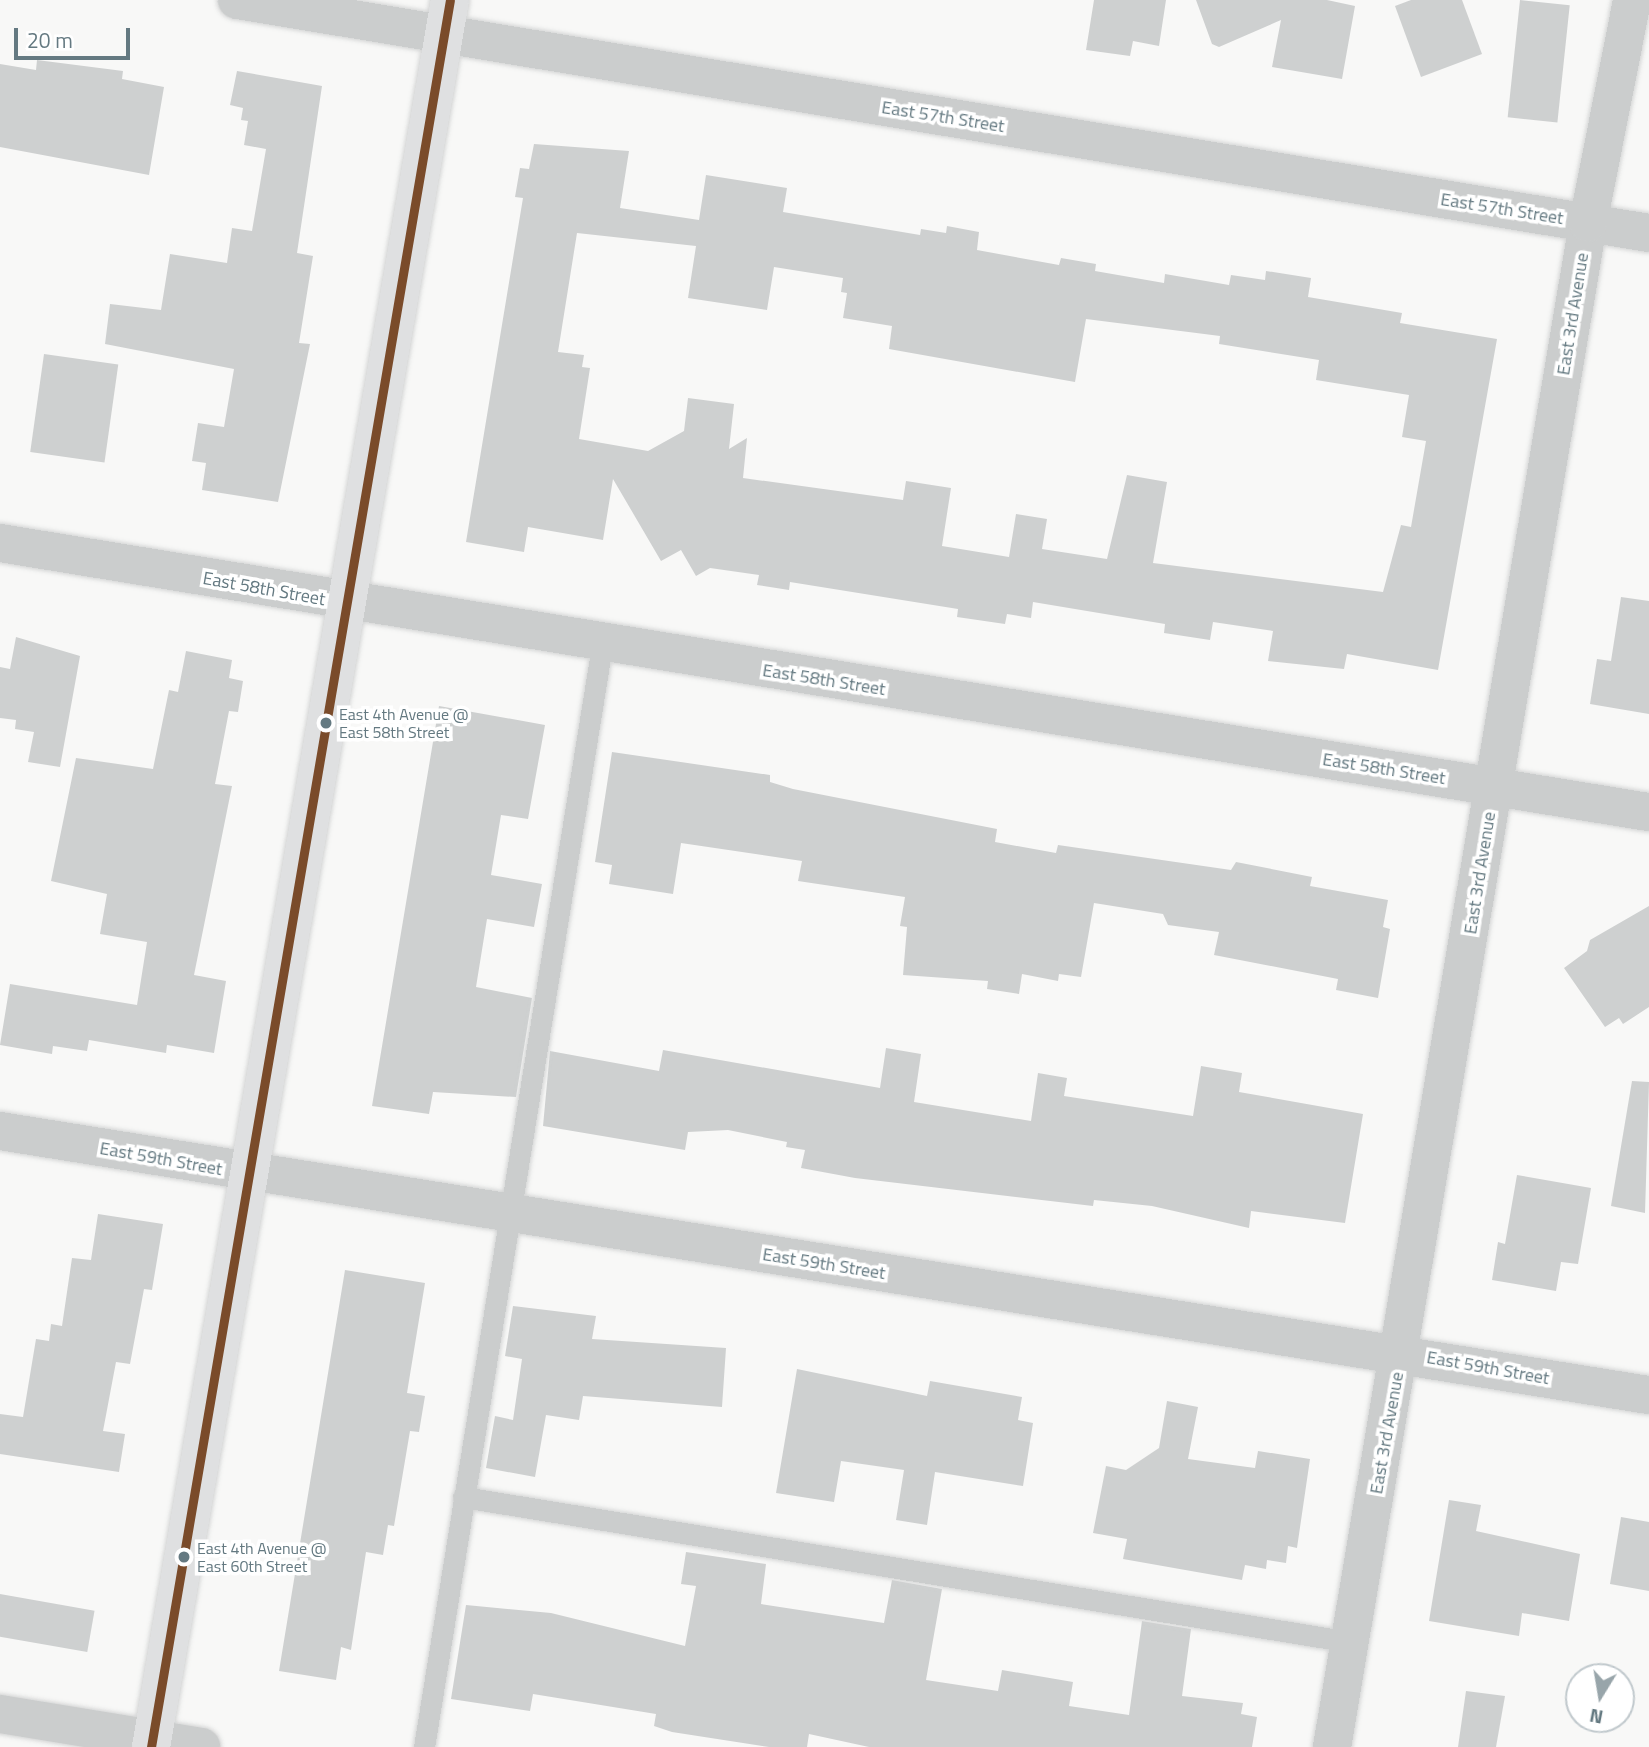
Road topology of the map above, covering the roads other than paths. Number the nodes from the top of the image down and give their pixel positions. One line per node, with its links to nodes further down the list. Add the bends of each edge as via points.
1 (237, 0): 3 (street, East 57th Street)
2 (1632, 0): 4 (street, East 3rd Avenue)
3 (447, 18): 4 (street, East 57th Street); 7 (main road)
4 (1588, 223): 5 (street, East 57th Street); 9 (street, East 3rd Avenue)
5 (1649, 233)
6 (0, 543): 7 (street, East 58th Street)
7 (348, 604): 8 (street, East 58th Street); 12 (main road)
8 (602, 645): 9 (street, East 58th Street); 13 (lane, via 576,782 526,1132)
9 (1494, 787): 10 (street, East 58th Street); 14 (street, East 3rd Avenue)
10 (1649, 812)
11 (0, 1131): 12 (street, East 59th Street)
12 (249, 1175): 13 (street, East 59th Street); 19 (main road)
13 (507, 1215): 14 (street, East 59th Street); 16 (lane)
14 (1401, 1354): 15 (street, East 59th Street); 17 (street, East 3rd Avenue)
15 (1649, 1395)
16 (463, 1497): 17 (lane); 21 (lane)
17 (1350, 1642): 22 (street, East 3rd Avenue)
18 (0, 1714): 19 (street)
19 (152, 1743): 20 (street)
20 (201, 1747)
21 (424, 1747)
22 (1332, 1747)

